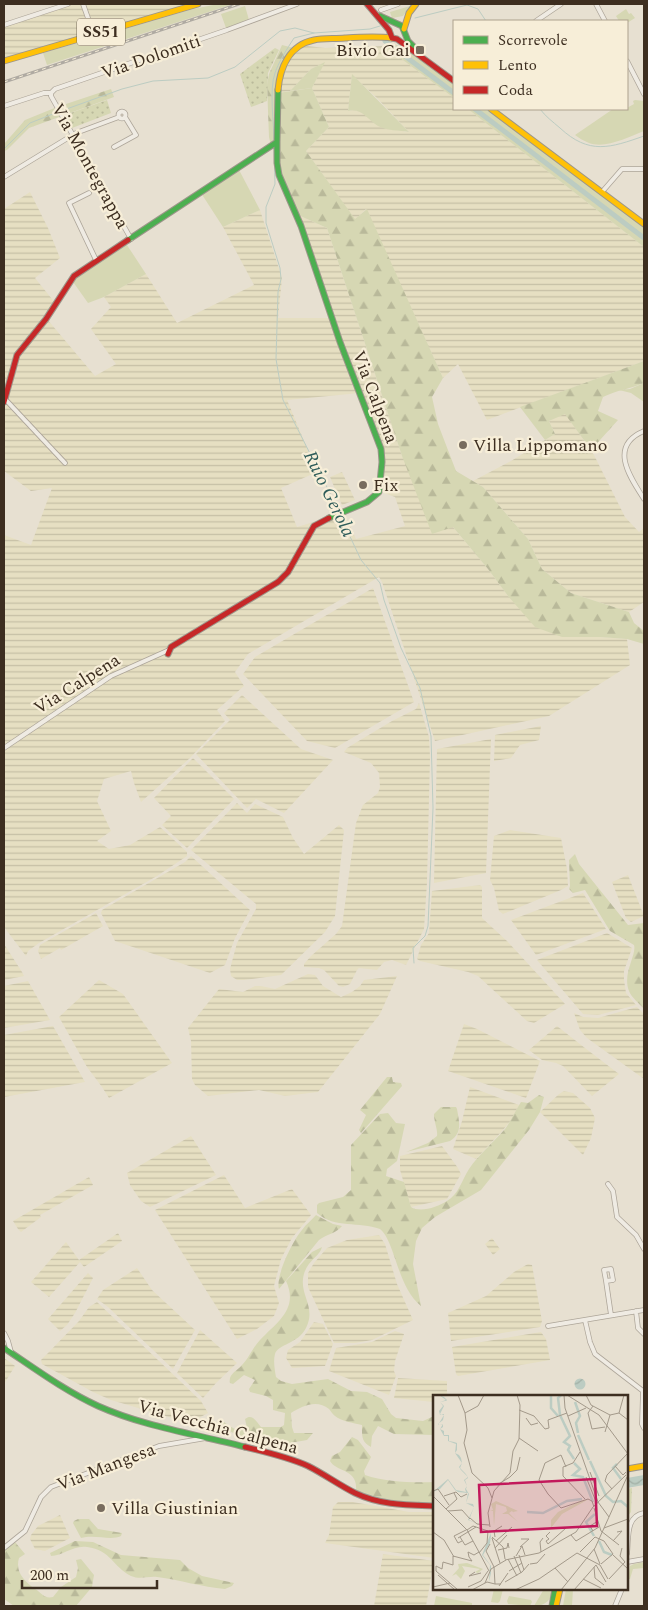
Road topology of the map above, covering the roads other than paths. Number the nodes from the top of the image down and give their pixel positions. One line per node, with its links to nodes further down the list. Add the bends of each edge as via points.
1 (68, 4): 16 (street)
2 (82, 4): 18 (street)
3 (198, 4): 18 (street, SS51)
4 (297, 4): 24 (street, Via Dolomiti)
5 (367, 4): 12 (street)
6 (398, 4): 10 (street)
7 (416, 4): 11 (street)
8 (561, 4): 13 (street)
9 (596, 4): 14 (street)
10 (381, 10)
11 (409, 13): 15 (street); 17 (street)
12 (377, 14): 15 (street); 19 (street)
13 (537, 20)
14 (603, 20)
15 (396, 24): 17 (street); 19 (street)
16 (4, 25)
17 (404, 31): 19 (street, via 403,36); 20 (street)
18 (94, 35): 21 (street, SS51)
19 (392, 35): 20 (street); 29 (street, Via Calpena, via 313,40 295,47 278,82)
20 (424, 58): 23 (street)
21 (4, 61)
22 (628, 63): 25 (street)
23 (453, 80)
24 (51, 92): 26 (street, Via Dolomiti); 28 (street, Via Montegrappa)
25 (644, 94)
26 (4, 106)
27 (492, 110): 33 (street)
28 (73, 135): 30 (street, via 119,117 122,111 136,134); 32 (street); 36 (street, Via Montegrappa)
29 (275, 143): 36 (street); 42 (street, Via Calpena, via 279,175 301,226 382,453 380,486 377,494 359,506 314,526 288,572 278,582 171,647)
30 (114, 147)
31 (644, 168): 33 (street, via 622,169)
32 (4, 177)
33 (602, 192): 35 (street)
34 (89, 193): 37 (street, via 69,203)
35 (644, 224)
36 (130, 239): 37 (street)
37 (96, 260): 38 (street, via 72,279 21,350 14,362)
38 (4, 401): 40 (street)
39 (644, 431): 41 (street, via 626,446 624,456 633,483)
40 (65, 463)
41 (644, 499)
42 (168, 652): 43 (street, Via Calpena, via 111,676)
43 (4, 748)
44 (608, 1184): 45 (street, via 613,1191 617,1217 636,1235)
45 (644, 1249)
46 (606, 1281): 49 (street)
47 (644, 1310): 48 (street)
48 (636, 1311): 49 (street); 53 (street, via 638,1328)
49 (611, 1315): 50 (street)
50 (585, 1320): 51 (street); 56 (street, via 592,1349 598,1357)
51 (548, 1326)
52 (4, 1333): 55 (street)
53 (644, 1334)
54 (4, 1348): 55 (street, Via Vecchia Calpena)
55 (12, 1354): 58 (street, Via Vecchia Calpena, via 98,1406 150,1424)
56 (643, 1391): 57 (street)
57 (644, 1428)
58 (208, 1437): 61 (street, Via Vecchia Calpena, via 287,1458 373,1499 395,1505); 64 (street, Via Mangesa, via 159,1446 51,1487 25,1531)
59 (644, 1466): 60 (street)
60 (628, 1469)
61 (433, 1506)
62 (644, 1513): 63 (street, via 632,1520)
63 (628, 1547)
64 (4, 1548)
65 (644, 1559): 66 (street)
66 (628, 1562)
67 (555, 1590): 70 (street)
68 (560, 1590): 71 (street)
69 (622, 1590): 72 (street)
70 (552, 1606)
71 (556, 1606)
72 (615, 1606)

